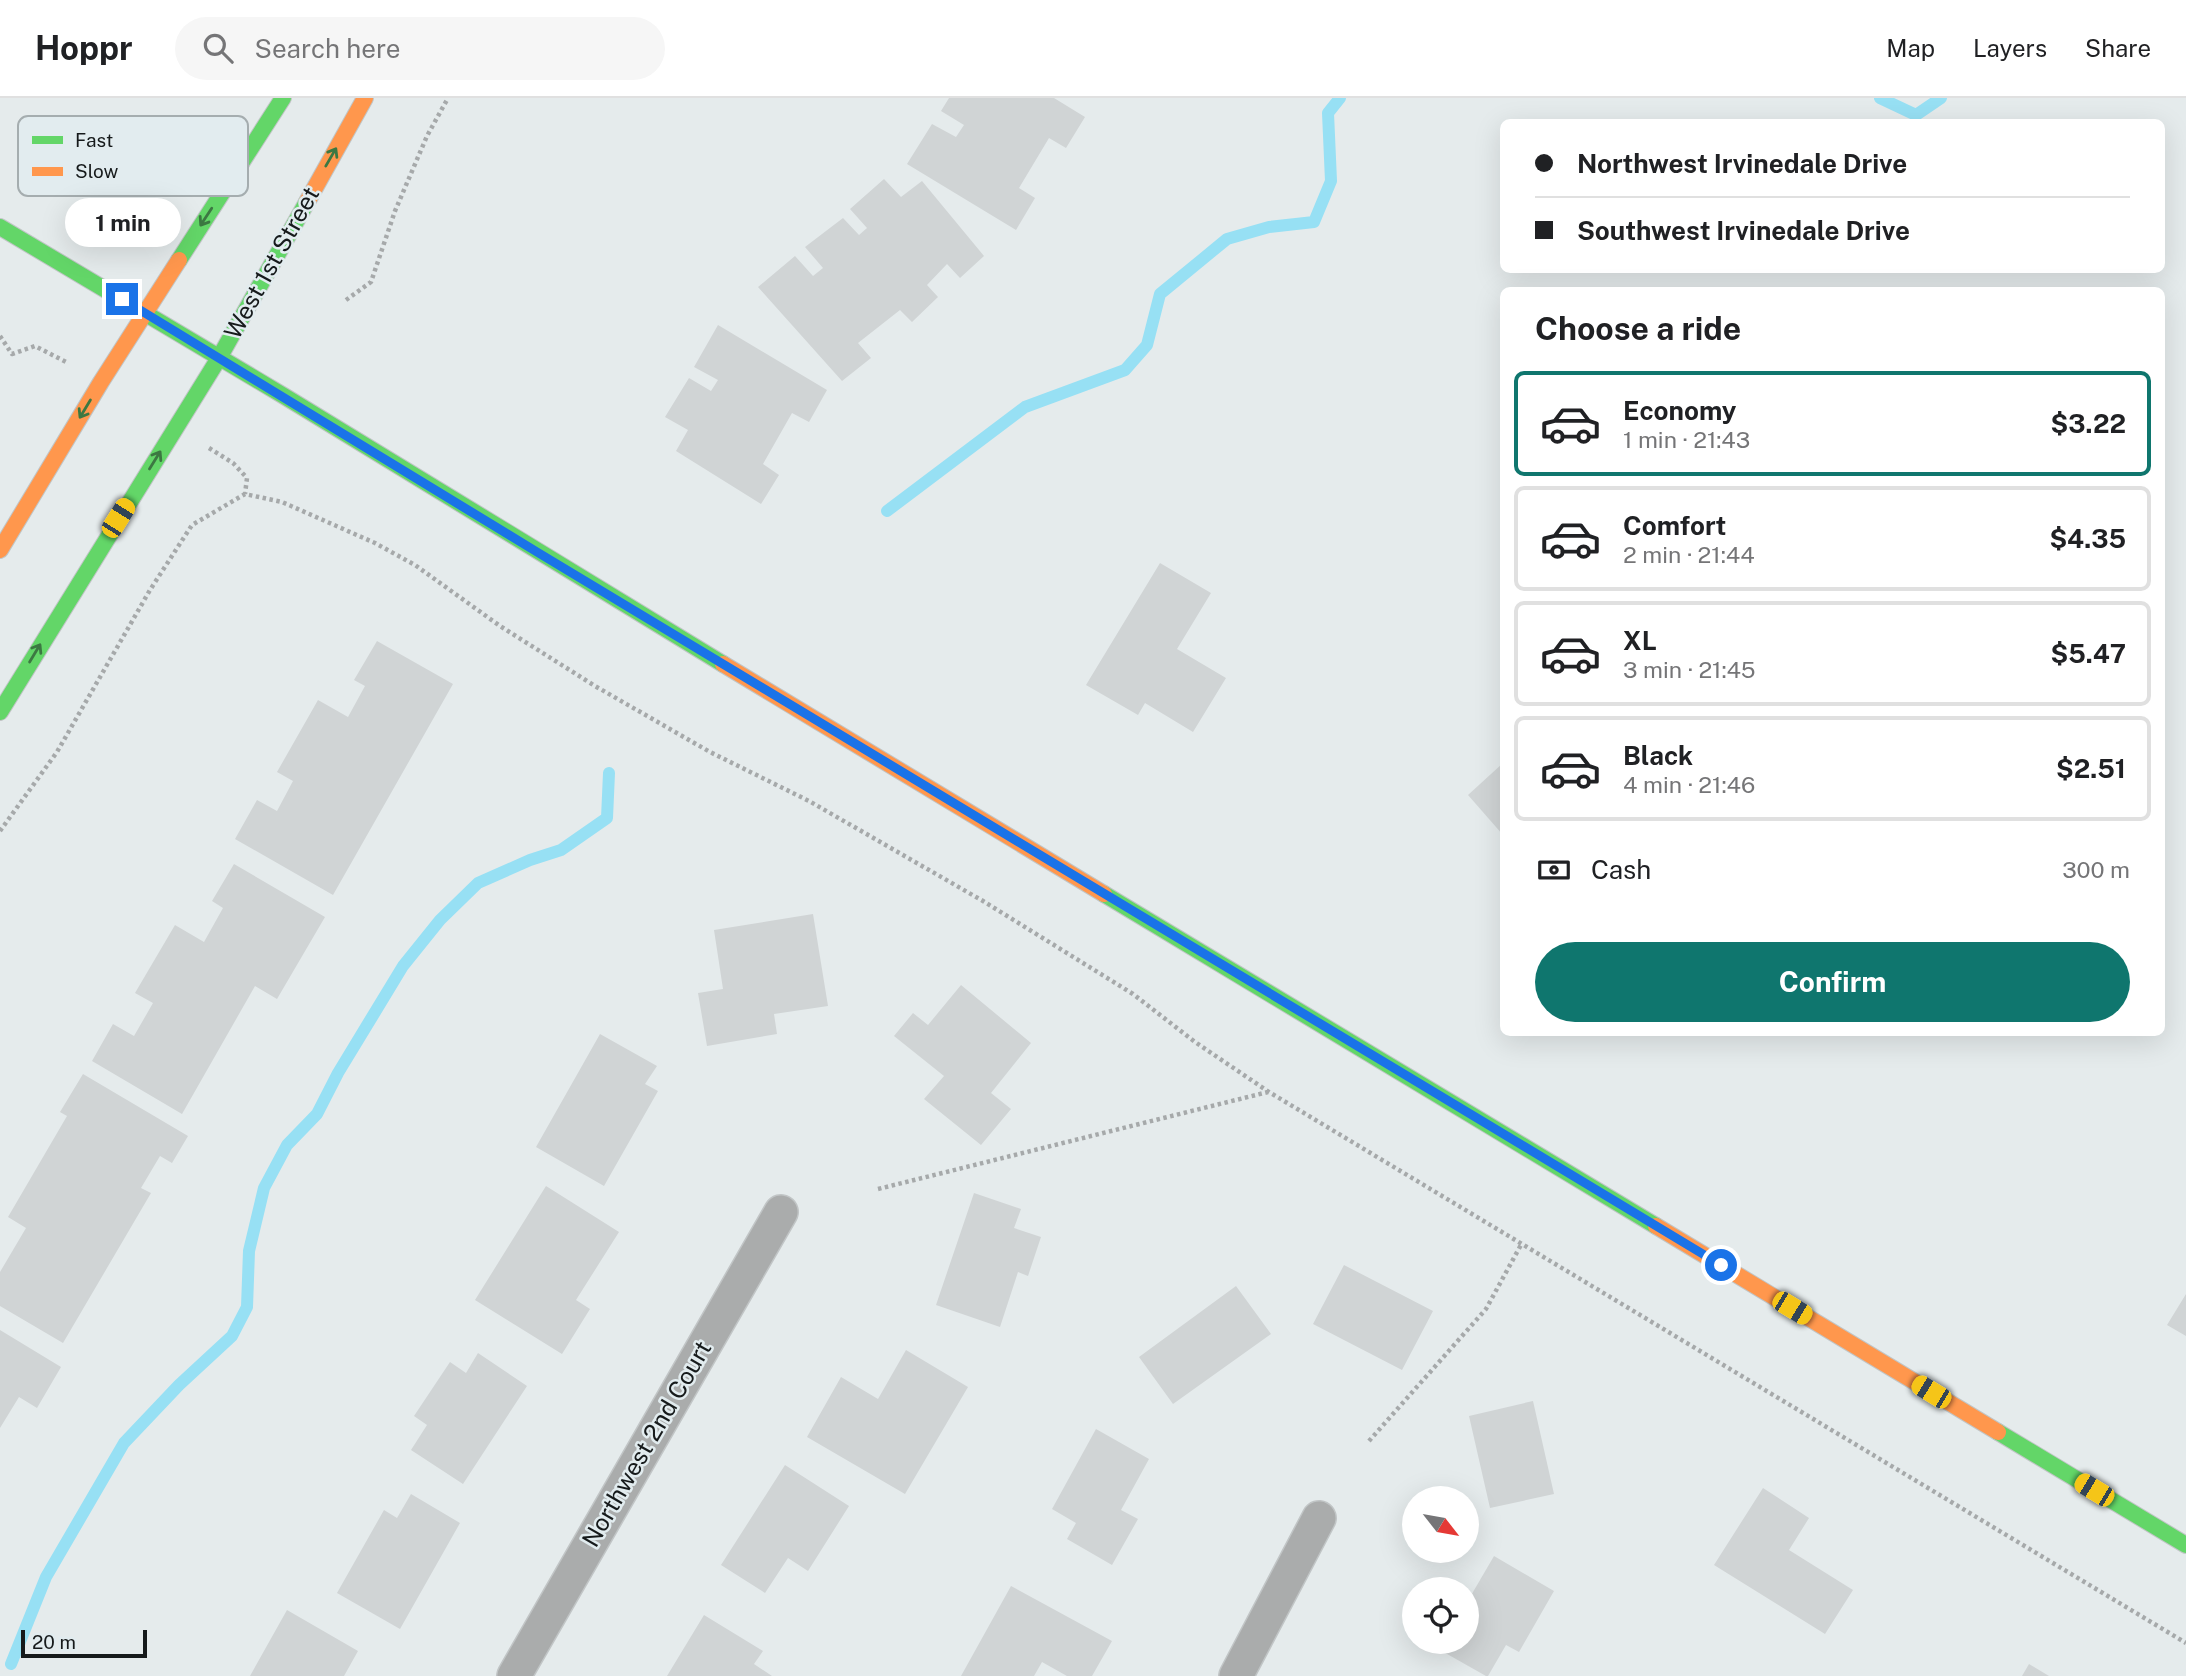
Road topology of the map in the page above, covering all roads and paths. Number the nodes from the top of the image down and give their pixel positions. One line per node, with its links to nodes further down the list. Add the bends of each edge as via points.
1 (284, 98): 4 (main road, one-way to 4)
2 (365, 98): 11 (main road, West 1st Street, one-way to 2)
3 (448, 98): 7 (path, via 395,211 371,282)
4 (248, 153)
5 (220, 196): 8 (main road, one-way to 8)
6 (0, 227): 8 (main road)
7 (346, 300)
8 (145, 312): 11 (main road); 14 (main road, one-way to 14)
9 (0, 336): 10 (path, via 12,354)
10 (35, 346)
11 (219, 358): 15 (main road, West 1st Street, one-way to 11); 23 (main road)
12 (247, 478): 13 (path)
13 (245, 495): 16 (path, via 192,525 57,752); 17 (path, via 282,502 415,565 595,686 710,752 809,800 1098,972)
14 (0, 551)
15 (0, 712)
16 (0, 831)
17 (1269, 1092): 18 (path); 20 (path)
18 (878, 1189)
19 (781, 1212): 25 (street, Northwest 2nd Court)
20 (1522, 1243): 21 (path, via 1486,1309); 24 (path)
21 (1369, 1441)
22 (1319, 1518): 26 (street)
23 (2186, 1545)
24 (2186, 1643)
25 (514, 1676)
26 (1236, 1676)

